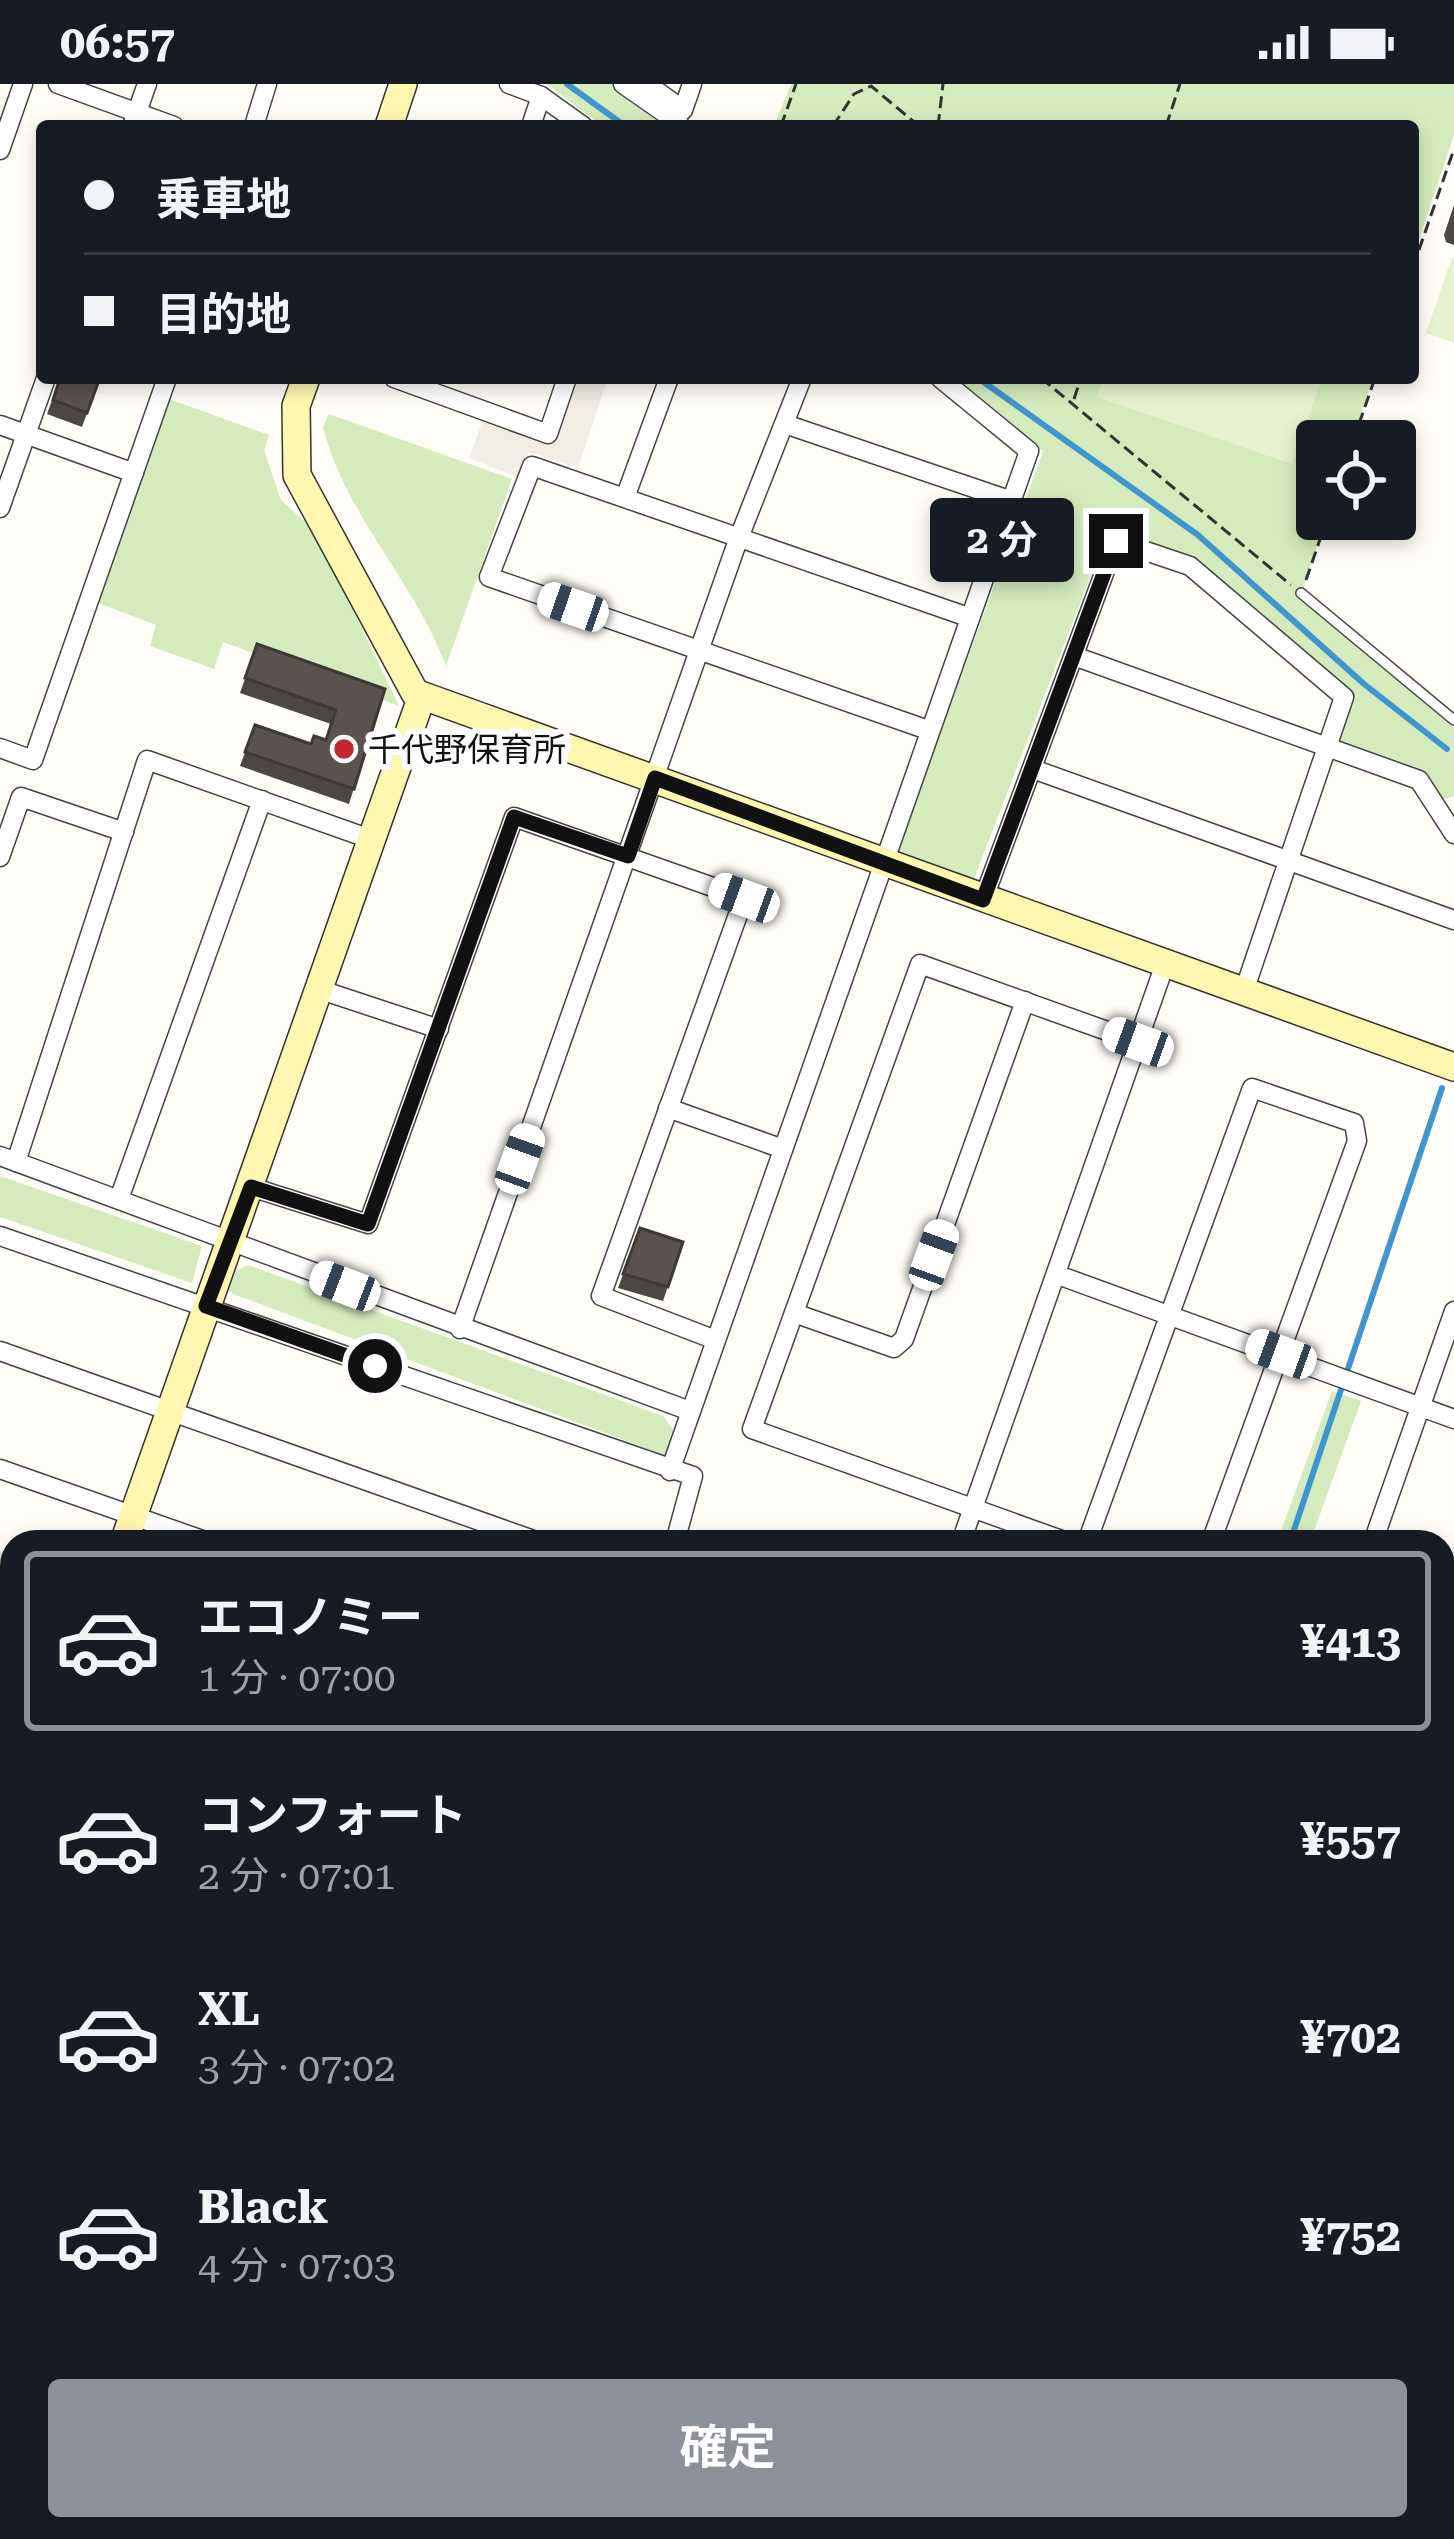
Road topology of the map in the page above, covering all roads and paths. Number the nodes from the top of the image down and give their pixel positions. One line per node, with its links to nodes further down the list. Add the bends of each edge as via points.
1 (23, 84): 27 (street)
2 (58, 84): 15 (street)
3 (147, 84): 15 (street)
4 (267, 84): 16 (street)
5 (403, 84): 17 (street)
6 (509, 84): 14 (street)
7 (623, 84): 20 (street)
8 (647, 84): 9 (street, via 683,110)
9 (692, 84)
10 (796, 84): 21 (path)
11 (943, 84): 24 (path)
12 (1180, 84): 25 (path)
13 (871, 85): 22 (path); 23 (path)
14 (541, 96): 18 (street); 19 (street)
15 (135, 119)
16 (256, 120)
17 (390, 120)
18 (533, 120)
19 (575, 120)
20 (675, 120)
21 (783, 120)
22 (837, 120)
23 (912, 120)
24 (939, 120)
25 (1168, 120)
26 (1454, 149): 28 (path)
27 (0, 150)
28 (1419, 251)
29 (44, 384): 44 (street)
30 (165, 384): 45 (street)
31 (304, 384): 55 (street, via 296,406 297,475)
32 (565, 384): 39 (street, via 548,434)
33 (667, 384): 46 (street)
34 (800, 384): 42 (street)
35 (947, 384): 47 (street, via 1029,451)
36 (1049, 384): 40 (path)
37 (1079, 384): 40 (path)
38 (1373, 384): 41 (path)
39 (442, 386)
40 (1073, 403): 51 (path)
41 (1360, 420)
42 (785, 424): 47 (street); 49 (street)
43 (0, 425): 44 (street)
44 (26, 436): 45 (street); 48 (street)
45 (134, 473): 58 (street, via 33,760)
46 (626, 495): 49 (street); 53 (street, via 532,466 490,577)
47 (1012, 501): 52 (street)
48 (0, 508)
49 (738, 540): 52 (street); 53 (street)
50 (1320, 540): 51 (path)
51 (1301, 593): 56 (lane)
52 (968, 617): 57 (street)
53 (698, 650): 57 (street); 61 (street)
54 (1073, 656): 59 (street); 59 (street, via 1116,541 1190,566 1344,697); 60 (street)
55 (422, 696): 61 (street); 65 (street)
56 (1454, 720)
57 (928, 730): 69 (street)
58 (0, 748)
59 (1326, 748): 64 (street, via 1419,780); 68 (street)
60 (1034, 770): 68 (street); 70 (street)
61 (655, 778): 66 (street); 69 (street)
62 (262, 800): 63 (street, via 147,760); 65 (street); 83 (street)
63 (124, 832): 67 (street, via 21,797); 81 (street)
64 (1454, 835)
65 (373, 840): 73 (street)
66 (628, 856): 76 (street, via 514,817); 79 (street, via 744,898); 91 (street)
67 (0, 857)
68 (1289, 859): 71 (street); 74 (street)
69 (881, 864): 70 (street); 80 (street)
70 (983, 900): 72 (street)
71 (1454, 920)
72 (1165, 964): 74 (street); 77 (street)
73 (321, 990): 76 (street); 82 (street)
74 (1244, 992): 78 (street)
75 (1025, 1001): 77 (street); 89 (street, via 904,1339 894,1348); 89 (street, via 920,964)
76 (439, 1029): 82 (street, via 368,1224)
77 (1138, 1042): 86 (street)
78 (1454, 1067)
79 (668, 1108): 80 (street); 92 (street, via 602,1296)
80 (783, 1149): 92 (street)
81 (8, 1159): 83 (street)
82 (251, 1187): 85 (street)
83 (119, 1198): 85 (street)
84 (0, 1236): 87 (street)
85 (229, 1243): 87 (street); 91 (street)
86 (1058, 1275): 90 (street); 101 (street)
87 (206, 1306): 97 (street); 100 (street)
88 (1454, 1311): 95 (street)
89 (794, 1313): 101 (street, via 752,1429)
90 (1169, 1313): 94 (street); 94 (street, via 1252,1088 1354,1123 1357,1141); 107 (street)
91 (460, 1330): 96 (street)
92 (713, 1340): 96 (street)
93 (0, 1351): 97 (street)
94 (1281, 1354): 95 (street); 108 (street)
95 (1418, 1406): 98 (street); 109 (street)
96 (690, 1411): 100 (street)
97 (169, 1412): 102 (street); 103 (street)
98 (1454, 1419)
99 (0, 1468): 102 (street)
100 (670, 1471): 104 (street, via 693,1476)
101 (974, 1508): 105 (street); 106 (street)
102 (128, 1529)
103 (505, 1530)
104 (678, 1530)
105 (966, 1530)
106 (1034, 1530)
107 (1091, 1530)
108 (1215, 1530)
109 (1376, 1530)

